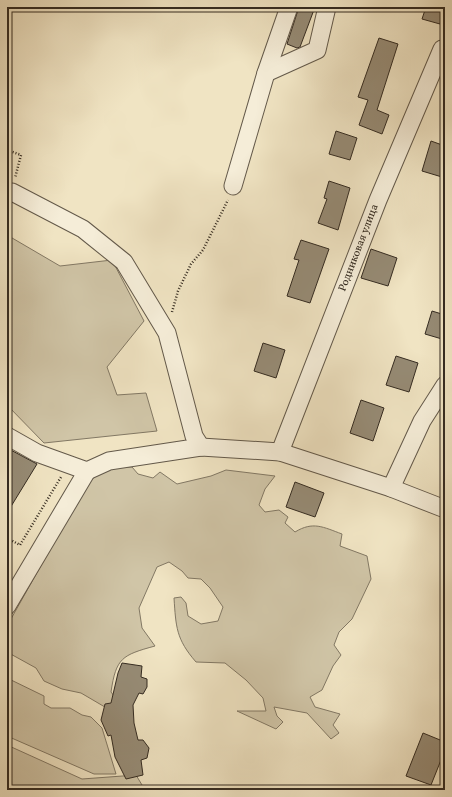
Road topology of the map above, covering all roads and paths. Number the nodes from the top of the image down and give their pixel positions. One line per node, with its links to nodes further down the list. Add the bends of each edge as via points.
1 (289, 7): 4 (street)
2 (327, 7): 4 (street, via 317,50)
3 (445, 50): 12 (street, Родниковая улица, via 442,49 378,200)
4 (266, 73): 6 (street)
5 (7, 150): 7 (path, via 21,155)
6 (234, 186): 8 (path, via 203,250 190,264 178,291)
7 (9, 192): 8 (street, via 83,229 124,262)
8 (166, 333): 11 (street, via 194,436)
9 (445, 385): 15 (street, via 422,421)
10 (7, 436): 13 (street, via 37,453)
11 (201, 448): 12 (street); 14 (street, via 109,461)
12 (280, 452): 15 (street)
13 (68, 464): 14 (street); 17 (path, via 20,545)
14 (87, 471): 18 (street)
15 (391, 488): 16 (street)
16 (445, 509)
17 (7, 538)
18 (7, 606)

